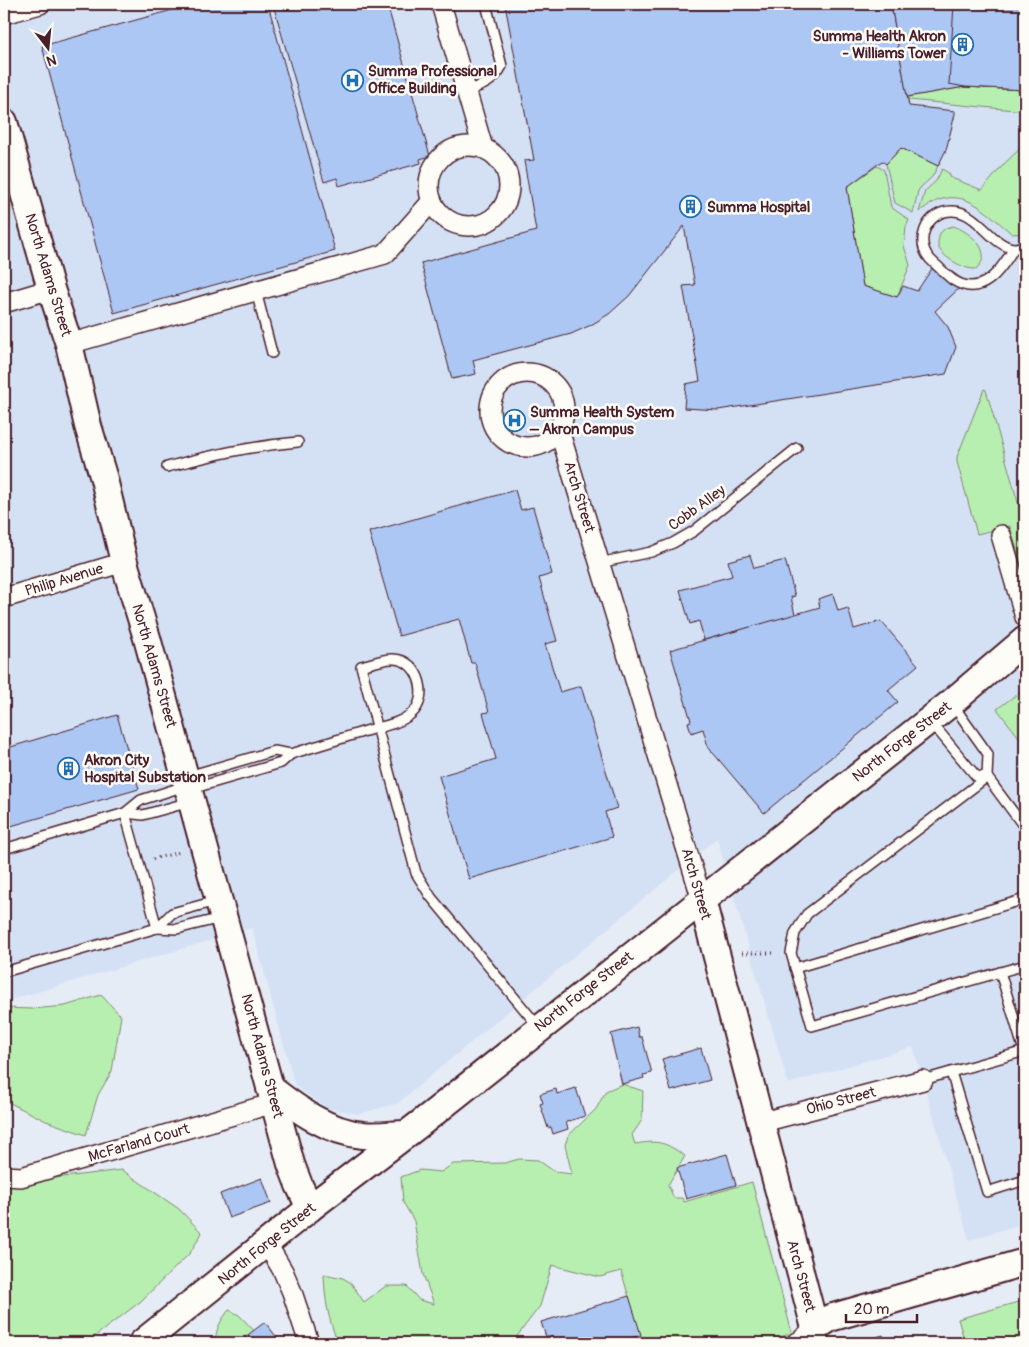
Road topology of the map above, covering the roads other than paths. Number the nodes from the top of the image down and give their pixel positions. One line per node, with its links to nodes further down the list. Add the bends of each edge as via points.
1 (40, 4): 4 (street)
2 (441, 4): 5 (street)
3 (486, 4): 5 (lane, via 502,66 497,76 487,84)
4 (4, 14)
5 (466, 91): 7 (street)
6 (4, 122): 11 (street, North Adams Street)
7 (483, 148): 8 (street, via 457,148 436,163 429,188); 8 (street, via 503,165 508,177 509,190 498,214 487,222 461,226 438,212)
8 (432, 201): 12 (street, via 385,254)
9 (1025, 246): 10 (lane)
10 (1014, 248): 10 (lane, via 1005,245 967,214 953,211 932,220 924,230 922,246 926,256 954,280 969,287 993,277)
11 (50, 289): 13 (street); 14 (street, North Adams Street)
12 (256, 291): 14 (street); 15 (lane)
13 (4, 303)
14 (69, 344): 21 (street, North Adams Street)
15 (272, 353)
16 (559, 430): 22 (street, Arch Street)
17 (298, 442): 19 (lane, via 218,453)
18 (797, 448): 22 (lane, Cobb Alley, via 673,543 651,552)
19 (167, 468)
20 (1000, 535): 24 (street)
21 (124, 562): 23 (street, Philip Avenue); 31 (street, North Adams Street)
22 (599, 563): 35 (street, Arch Street)
23 (4, 598)
24 (1025, 617)
25 (1025, 640): 26 (street, North Forge Street)
26 (951, 703): 27 (street, North Forge Street); 30 (lane, via 988,754)
27 (929, 720): 30 (lane, via 976,776); 35 (street, North Forge Street)
28 (378, 728): 28 (lane, via 361,666 394,658 408,662 421,688 421,703 400,721); 29 (lane); 43 (lane, via 416,873 431,897)
29 (291, 754): 31 (lane, via 281,763); 31 (lane, via 274,751)
30 (987, 778): 33 (lane); 40 (lane, via 807,914 795,933 791,953)
31 (188, 788): 32 (lane, via 141,800); 32 (lane, via 143,814); 37 (street, North Adams Street)
32 (124, 813): 34 (lane); 38 (lane)
33 (1025, 828)
34 (4, 849)
35 (702, 900): 43 (street, North Forge Street); 48 (street, Arch Street)
36 (1025, 900): 40 (lane)
37 (221, 908): 38 (lane, via 177,929); 38 (lane, via 172,913); 47 (street, North Adams Street)
38 (157, 928): 41 (lane)
39 (1025, 965): 42 (lane)
40 (796, 968): 42 (lane, via 812,1026)
41 (4, 972)
42 (1000, 972): 44 (lane)
43 (539, 1028): 49 (street, North Forge Street)
44 (1025, 1051): 45 (lane)
45 (951, 1072): 46 (lane); 51 (lane, via 987,1192)
46 (922, 1080): 48 (street, Ohio Street)
47 (272, 1095): 49 (street, via 342,1131 364,1135); 50 (street, McFarland Court, via 21,1177); 52 (street, North Adams Street, via 291,1164)
48 (760, 1123): 55 (street, Arch Street)
49 (406, 1134): 52 (street, North Forge Street)
50 (4, 1173)
51 (1025, 1180)
52 (310, 1208): 53 (street, North Forge Street)
53 (267, 1244): 56 (street, North Forge Street); 57 (street, via 292,1292)
54 (1025, 1262): 55 (street, via 830,1318)
55 (810, 1338)
56 (142, 1343)
57 (309, 1343)

